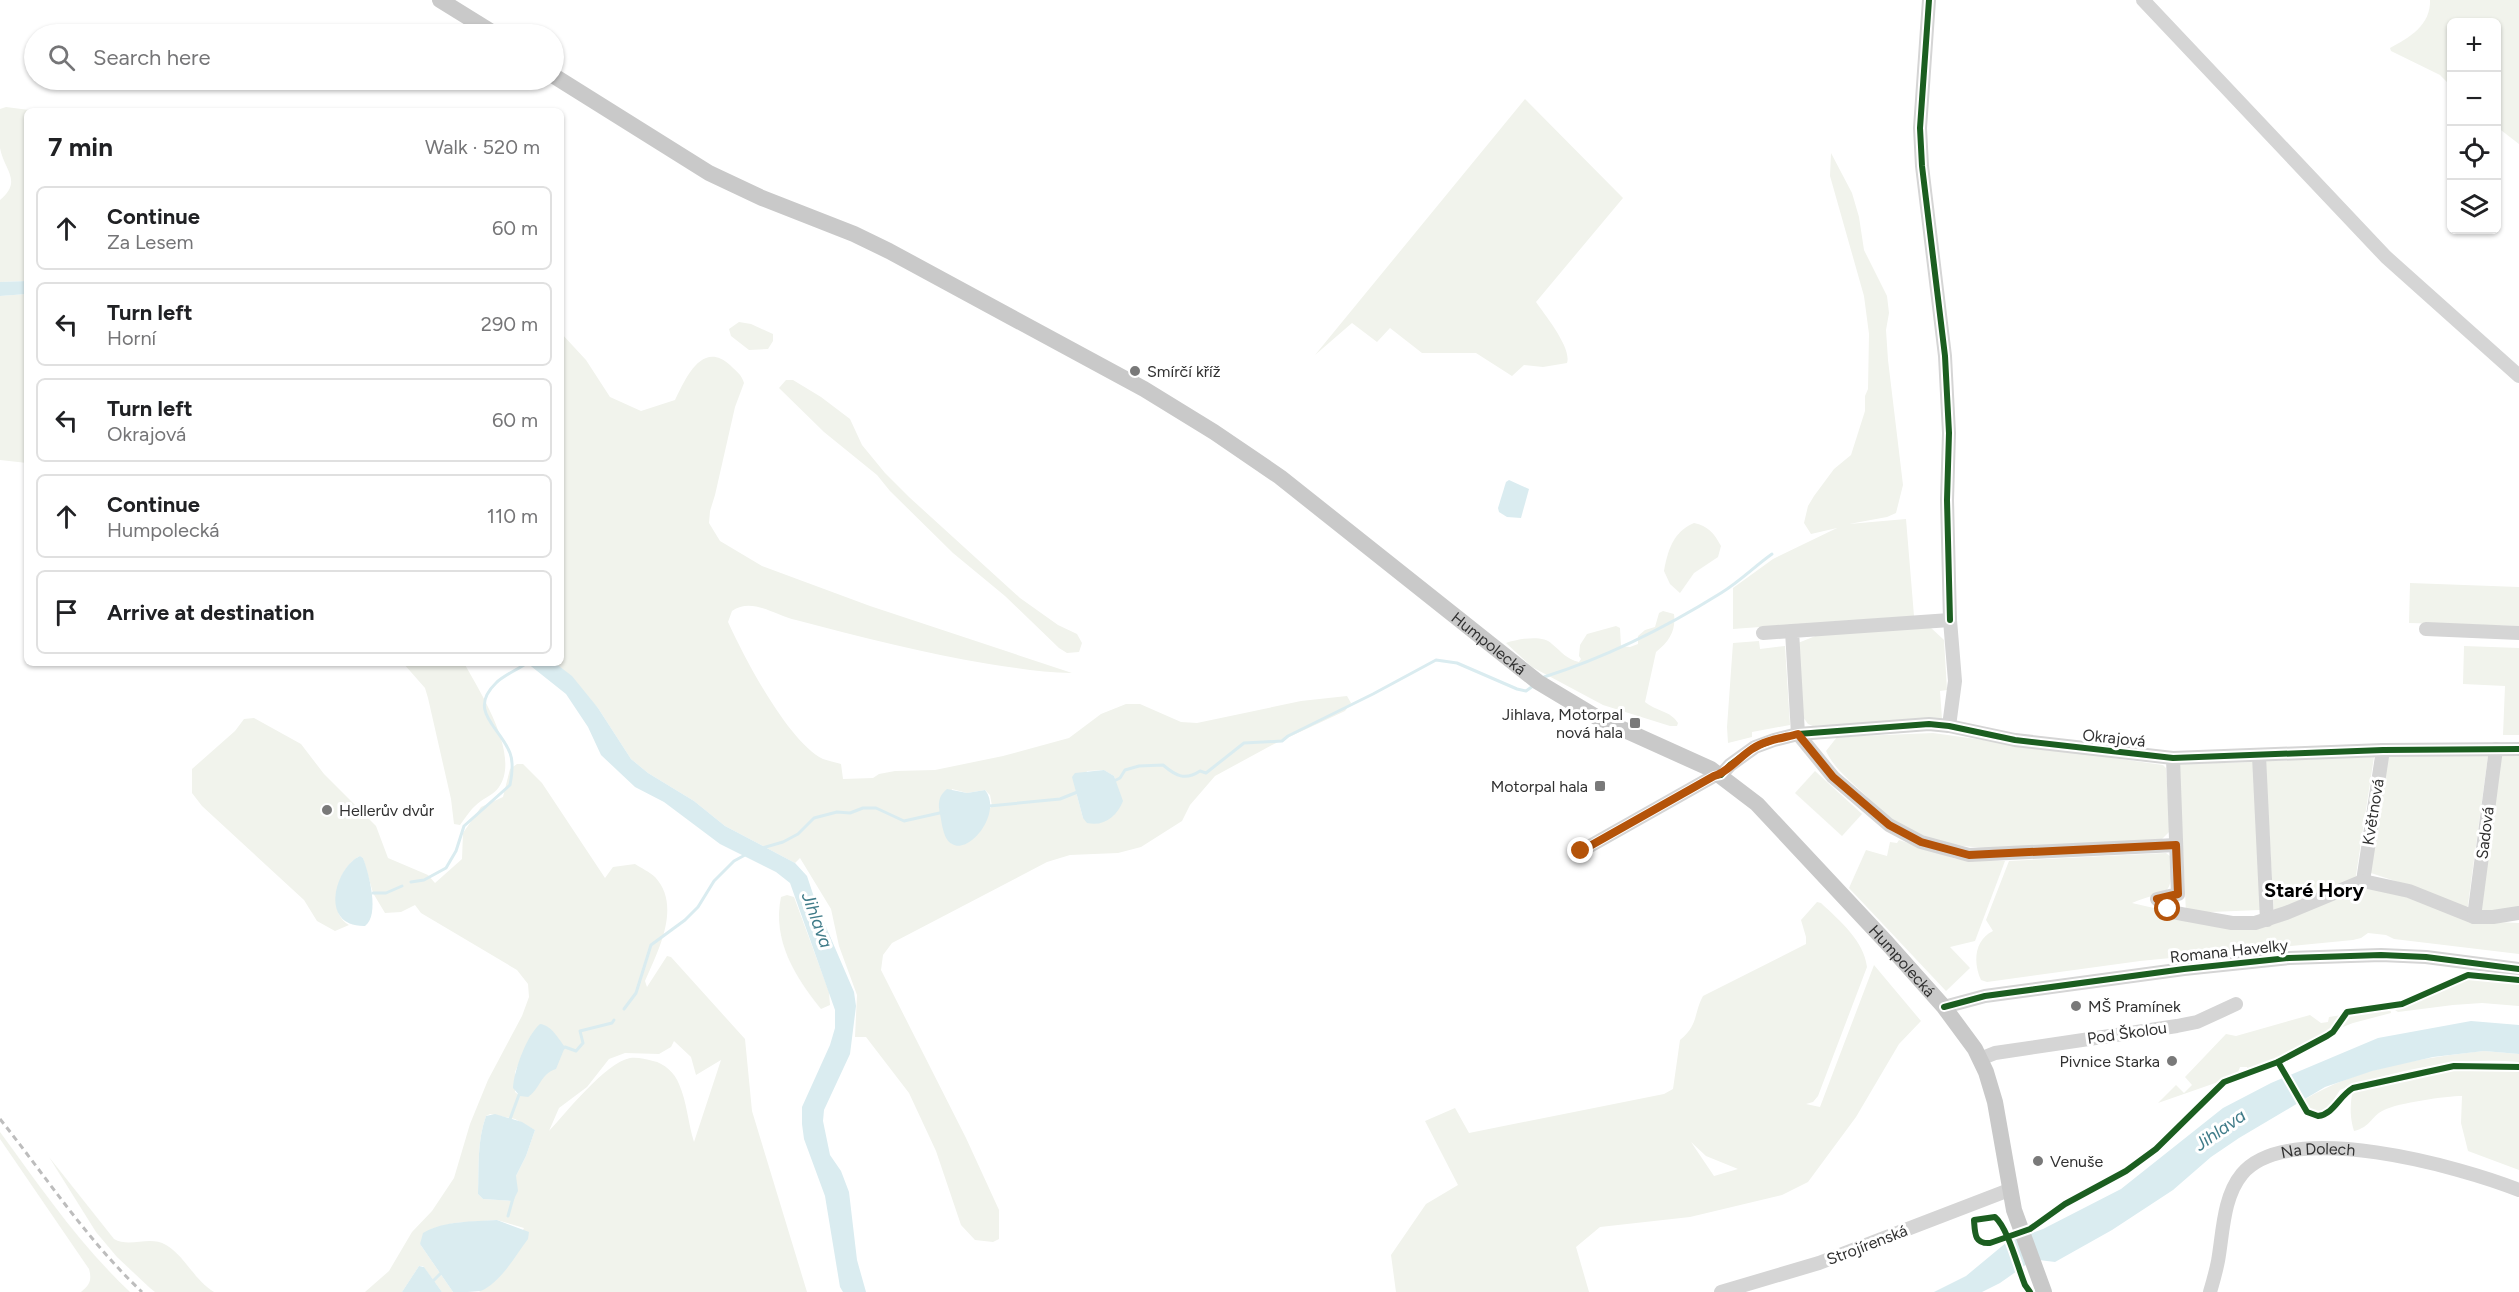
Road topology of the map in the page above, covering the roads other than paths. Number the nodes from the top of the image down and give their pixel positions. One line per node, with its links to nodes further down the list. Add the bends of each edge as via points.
1 (440, 0): 4 (main road)
2 (1929, 0): 7 (street, via 1920,128 1945,367)
3 (2143, 0): 6 (street, via 2386,257)
4 (479, 24)
5 (564, 82): 19 (main road, Humpolecká, via 709,173 889,251 1144,389 1280,477 1538,682 1598,718)
6 (2516, 374)
7 (1950, 620): 9 (street); 12 (street, via 1955,681)
8 (2427, 629): 11 (street)
9 (1792, 631): 10 (street); 13 (street)
10 (1762, 633)
11 (2519, 633)
12 (1949, 726): 13 (street, Okrajová, via 1884,726); 18 (street, Okrajová, via 2015,740)
13 (1798, 734): 19 (street, Okrajová, via 1755,747); 20 (street, via 1833,777 1889,825 1921,842 1969,855)
14 (2496, 749): 15 (street, Okrajová); 16 (street, Okrajová); 24 (street, Sadová)
15 (2519, 749)
16 (2383, 750): 17 (street, Okrajová); 22 (street, Květnová)
17 (2259, 756): 18 (street, Okrajová); 25 (street)
18 (2173, 758): 20 (street)
19 (1721, 775): 21 (street); 28 (main road, Humpolecká, via 1773,820)
20 (2176, 845): 25 (street, via 2178,894 2157,899 2172,912 2232,923)
21 (1581, 851)
22 (2363, 878): 24 (street); 25 (street)
23 (2519, 913): 24 (street)
24 (2474, 917)
25 (2267, 920)
26 (2519, 969): 28 (street, Romana Havelky, via 2426,957 2289,958 1985,996)
27 (2236, 1004): 29 (street, Pod Školou, via 2187,1024 1995,1053)
28 (1944, 1007): 29 (main road, Humpolecká)
29 (1980, 1059): 30 (main road, Humpolecká, via 1995,1102)
30 (2009, 1190): 32 (main road); 33 (street, Strojírenská, via 1819,1263)
31 (2519, 1190): 34 (street, Na Dolech, via 2464,1171 2348,1149 2316,1147 2277,1153 2253,1163 2235,1185)
32 (2043, 1289)
33 (1721, 1292)
34 (2210, 1292)

